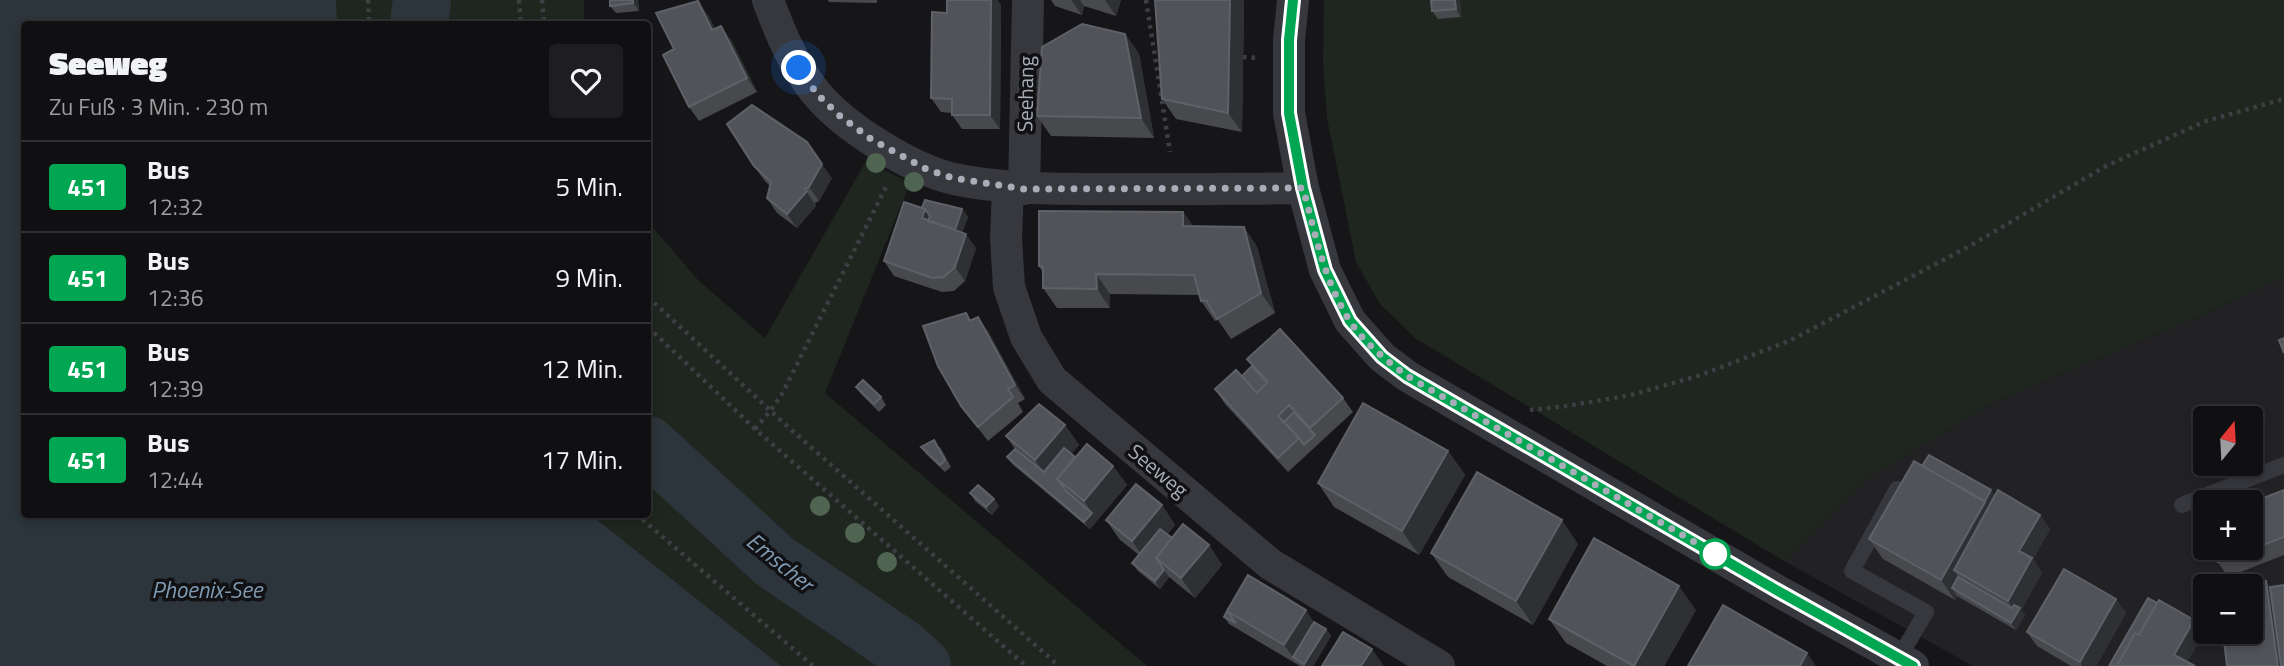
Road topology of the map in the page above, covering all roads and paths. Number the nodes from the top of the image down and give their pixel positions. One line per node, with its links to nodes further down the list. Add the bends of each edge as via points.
1 (368, 0): 8 (path)
2 (519, 0): 9 (path)
3 (542, 0): 10 (path)
4 (768, 0): 15 (street, via 799,68 840,116 926,169)
5 (1028, 0): 15 (street, Seehang)
6 (1146, 0): 14 (path)
7 (1293, 0): 16 (street, via 1289,113)
8 (369, 21)
9 (521, 21)
10 (544, 21)
11 (1243, 57): 12 (path)
12 (1258, 58)
13 (2284, 99): 21 (path, via 2206,121 2106,166 1968,247 1791,340 1701,375 1631,395)
14 (1170, 152)
15 (1016, 188): 16 (street); 31 (street, Seeweg, via 1006,239 1009,288 1026,337 1052,380 1270,564)
16 (1303, 188): 21 (street, via 1325,270 1350,321 1382,357 1407,376)
17 (881, 197): 20 (path)
18 (651, 300): 20 (path)
19 (651, 330): 22 (path)
20 (771, 411): 22 (path); 30 (path)
21 (1477, 415): 27 (street)
22 (755, 429): 29 (path)
23 (2284, 465): 25 (lane)
24 (1897, 489): 27 (lane, via 1852,571 1926,612)
25 (2182, 505)
26 (641, 518): 28 (path)
27 (1906, 662)
28 (813, 666)
29 (1026, 666)
30 (1059, 666)
31 (1438, 666)

